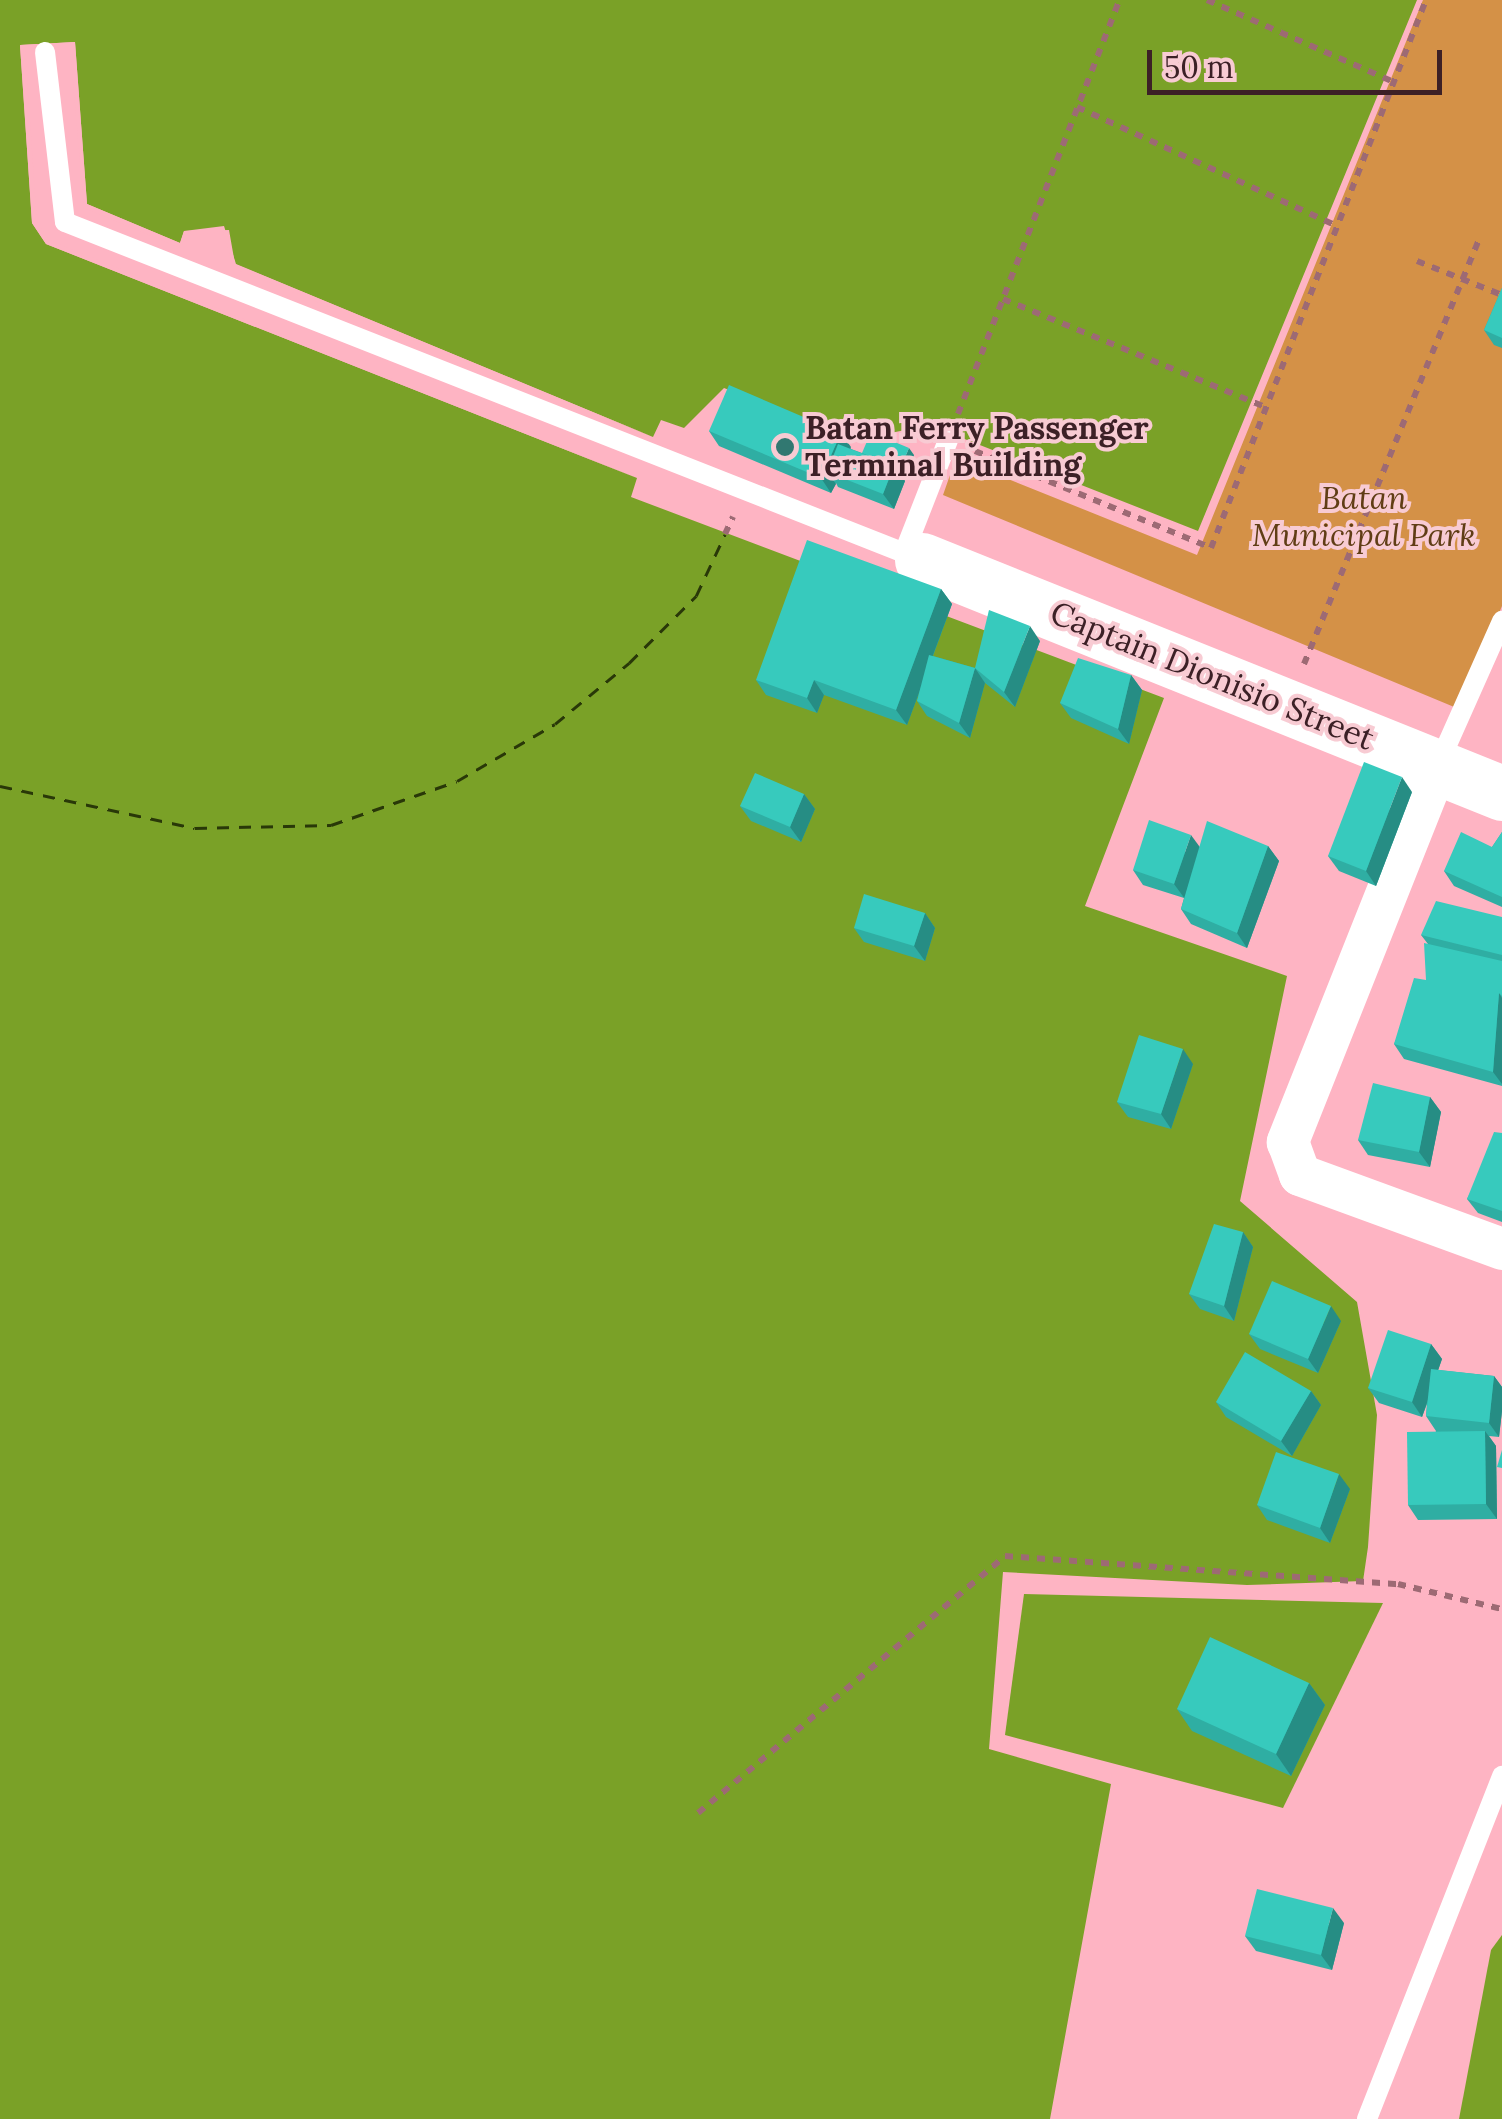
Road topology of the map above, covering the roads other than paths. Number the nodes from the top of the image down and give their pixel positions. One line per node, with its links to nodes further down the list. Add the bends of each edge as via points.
1 (45, 52): 3 (lane, via 64,222)
2 (948, 440): 3 (lane)
3 (912, 556): 5 (street, Captain Dionisio Street)
4 (1502, 621): 5 (lane)
5 (1437, 768): 6 (street, Captain Dionisio Street); 7 (street, via 1288,1142 1300,1175)
6 (1502, 793)
7 (1502, 1249)
8 (1502, 1776): 9 (lane)
9 (1367, 2119)

